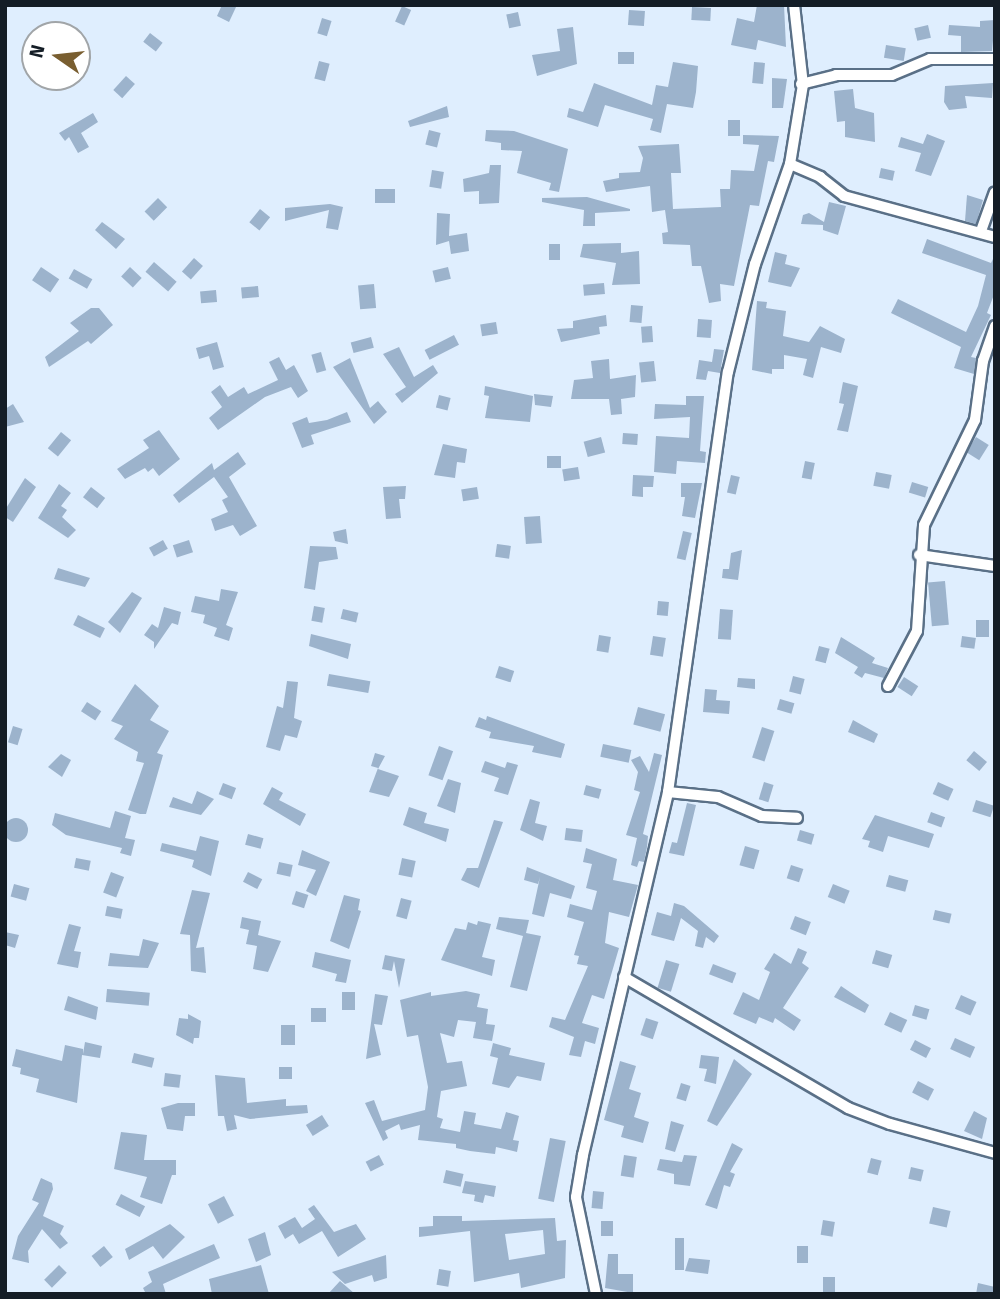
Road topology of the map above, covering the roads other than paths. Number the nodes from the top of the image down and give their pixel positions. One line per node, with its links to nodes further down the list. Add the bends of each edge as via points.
1 (794, 5): 3 (street)
2 (995, 59): 3 (street, via 930,59 892,75 836,75)
3 (801, 85): 4 (street)
4 (790, 164): 6 (street, via 820,177 845,196); 12 (street, via 759,252 727,372)
5 (995, 192): 6 (street)
6 (981, 231): 7 (street)
7 (995, 237)
8 (995, 326): 9 (street, via 983,361 975,420 924,525)
9 (919, 555): 10 (street); 11 (street, via 916,631)
10 (995, 566)
11 (888, 686)
12 (668, 792): 13 (street, via 718,797 761,816); 14 (street)
13 (797, 818)
14 (624, 977): 15 (street, via 848,1108); 16 (street, via 576,1197)
15 (995, 1153)
16 (596, 1294)

